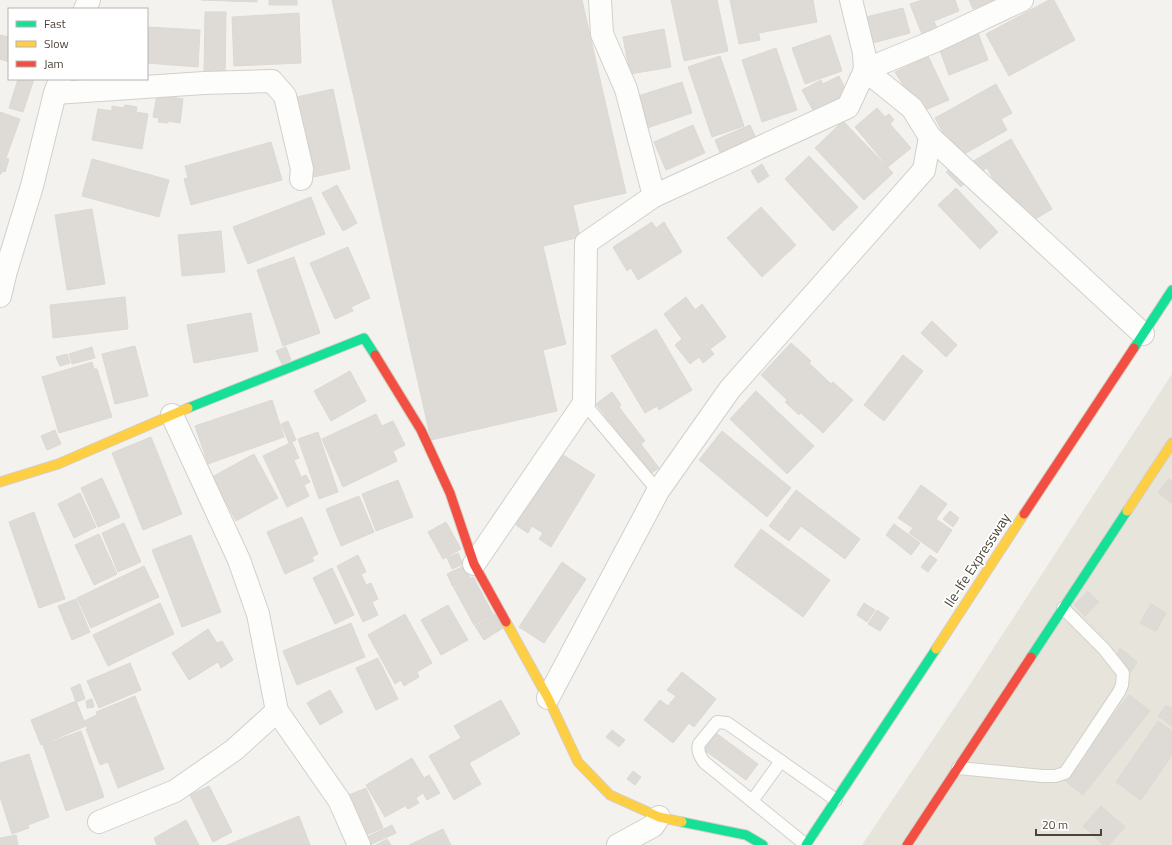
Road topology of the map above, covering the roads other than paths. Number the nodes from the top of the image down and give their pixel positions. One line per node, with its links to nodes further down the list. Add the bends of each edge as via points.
1 (600, 0): 8 (street, via 602,34 626,89)
2 (851, 0): 4 (street, via 864,53)
3 (1022, 0): 4 (street, via 935,41)
4 (864, 70): 6 (street, via 912,108); 8 (street, via 848,107)
5 (58, 86): 7 (street, via 272,81 286,96 302,169); 10 (street)
6 (930, 137): 11 (street); 16 (street, via 924,170 730,389)
7 (301, 179)
8 (654, 196): 12 (street, via 586,243)
9 (1172, 290): 11 (main road, Ile-Ife Expressway)
10 (0, 296)
11 (1143, 334): 23 (main road, Ile-Ife Expressway)
12 (584, 403): 16 (lane); 17 (street)
13 (172, 415): 15 (main road, via 58,464); 17 (main road, via 364,338 421,430 450,493); 20 (street, via 239,560 258,614)
14 (1172, 443): 18 (main road)
15 (0, 482)
16 (658, 491): 19 (street)
17 (474, 564): 19 (main road)
18 (1063, 608): 22 (main road); 22 (lane, via 1104,649 1123,673 1119,692 1065,773 1043,776)
19 (548, 698): 25 (main road, via 578,762 610,795)
20 (277, 711): 26 (street, via 234,750 175,790); 27 (street, via 339,800)
21 (781, 761): 23 (lane); 24 (lane); 24 (lane, via 727,723 717,722 699,744 699,752 704,762)
22 (958, 768): 31 (main road)
23 (836, 800): 30 (main road, Ile-Ife Expressway)
24 (752, 801): 30 (lane)
25 (659, 817): 28 (street, via 653,826); 29 (main road, via 746,835)
26 (99, 822)
27 (359, 845)
28 (618, 845)
29 (763, 845)
30 (806, 845)
31 (907, 845)

